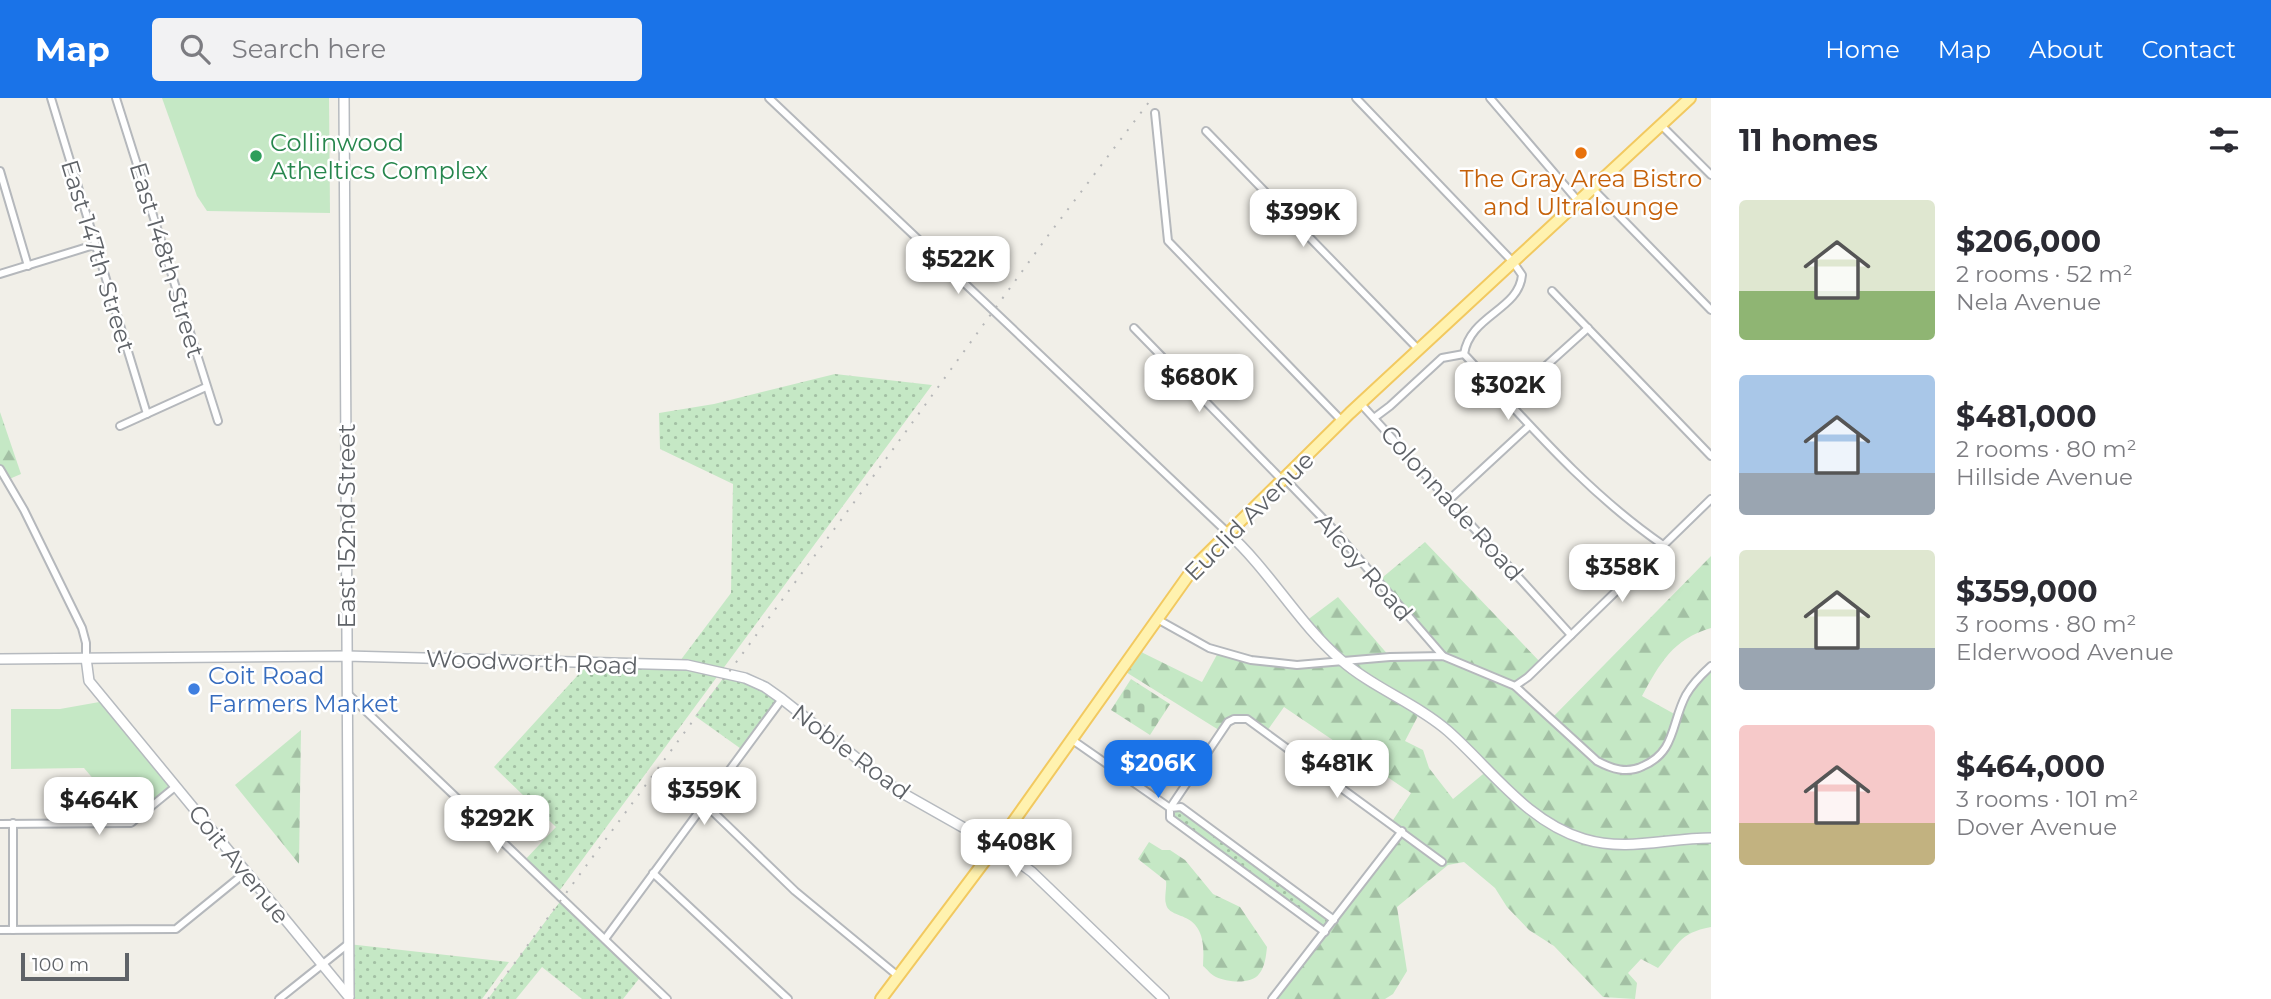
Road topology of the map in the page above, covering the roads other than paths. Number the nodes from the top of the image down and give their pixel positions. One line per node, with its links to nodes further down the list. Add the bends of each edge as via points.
1 (51, 98): 15 (street, East 147th Street)
2 (116, 98): 25 (street, East 148th Street)
3 (344, 98): 43 (street, East 152nd Street)
4 (769, 98): 39 (street)
5 (1356, 98): 16 (street)
6 (1490, 98): 14 (street)
7 (1690, 98): 9 (main road, Euclid Avenue)
8 (1155, 113): 31 (street, via 1168,241)
9 (1661, 125): 12 (street); 13 (main road, Euclid Avenue)
10 (1206, 131): 23 (street)
11 (0, 171): 17 (street)
12 (1711, 176)
13 (1592, 188): 14 (main road, Euclid Avenue); 20 (street)
14 (1578, 201): 16 (main road, Euclid Avenue)
15 (94, 244): 17 (street); 28 (street, East 147th Street)
16 (1513, 262): 23 (main road, Euclid Avenue); 24 (street, via 1522,275 1521,286 1473,331)
17 (28, 266): 18 (street)
18 (0, 274)
19 (1552, 291): 22 (street)
20 (1711, 310)
21 (1134, 328): 36 (street, Alcoy Road)
22 (1588, 328): 26 (street); 34 (street)
23 (1419, 351): 27 (main road, Euclid Avenue)
24 (1464, 354): 26 (street); 29 (street, via 1442,358)
25 (206, 387): 28 (street); 30 (street, East 148th Street)
26 (1508, 400): 33 (street)
27 (1361, 404): 29 (street, Colonnade Road); 31 (main road, Euclid Avenue)
28 (147, 414): 32 (street)
29 (1374, 418): 37 (street, Colonnade Road)
30 (218, 421)
31 (1342, 421): 36 (main road, Euclid Avenue)
32 (120, 426)
33 (1529, 426): 37 (street); 40 (street, via 1627,521)
34 (1711, 456)
35 (0, 469): 46 (street, via 82,628)
36 (1284, 480): 39 (main road, Euclid Avenue); 44 (street, Alcoy Road, via 1334,530)
37 (1450, 499): 42 (street, Colonnade Road)
38 (1711, 499): 40 (street)
39 (1228, 533): 41 (main road, Euclid Avenue, via 1195,566); 47 (street)
40 (1663, 545): 42 (street)
41 (1157, 619): 47 (street, via 1209,648 1251,660 1297,665); 53 (main road, Euclid Avenue)
42 (1571, 635): 50 (street)
43 (346, 656): 46 (street, Woodworth Road); 49 (street, Woodworth Road, via 687,665); 51 (street, East 152nd Street)
44 (1443, 656): 47 (street); 50 (street)
45 (0, 659): 46 (street, Woodworth Road)
46 (86, 659): 54 (street, Coit Avenue, via 89,681)
47 (1344, 663): 60 (street, via 1445,729 1529,810 1553,826 1585,839 1625,846)
48 (1711, 666): 50 (street, via 1686,696 1665,750 1634,771 1597,761)
49 (727, 673): 52 (street, Noble Road, via 756,682)
50 (1514, 686)
51 (346, 692): 71 (street); 72 (street, East 152nd Street)
52 (782, 699): 55 (street); 61 (street, Noble Road, via 897,790)
53 (1071, 739): 56 (street); 61 (main road, Euclid Avenue)
54 (175, 787): 57 (street, via 131,823); 65 (street, Coit Avenue)
55 (705, 804): 66 (street); 74 (street, via 795,891)
56 (1170, 808): 59 (street, via 1228,722 1241,718 1254,722); 62 (street, via 1181,807); 64 (street, via 1170,818)
57 (13, 823): 58 (street); 69 (street)
58 (0, 824)
59 (1402, 831): 63 (street); 67 (street)
60 (1711, 838)
61 (996, 846): 74 (main road, Euclid Avenue); 80 (street, Noble Road, via 1052,890)
62 (1247, 856): 64 (street); 67 (street)
63 (1442, 862)
64 (1239, 868): 70 (street)
65 (246, 872): 69 (street, via 176,929); 73 (street, Coit Avenue)
66 (653, 873): 71 (street); 78 (street)
67 (1334, 920): 70 (street)
68 (0, 930): 69 (street)
69 (13, 930)
70 (1325, 932): 81 (street)
71 (605, 939): 77 (street)
72 (348, 944): 73 (street); 75 (street, East 152nd Street)
73 (321, 965): 75 (street, Coit Avenue); 76 (street)
74 (898, 976): 79 (main road, Euclid Avenue)
75 (350, 998)
76 (279, 999)
77 (667, 999)
78 (788, 999)
79 (881, 999)
80 (1164, 999)
81 (1272, 999)

